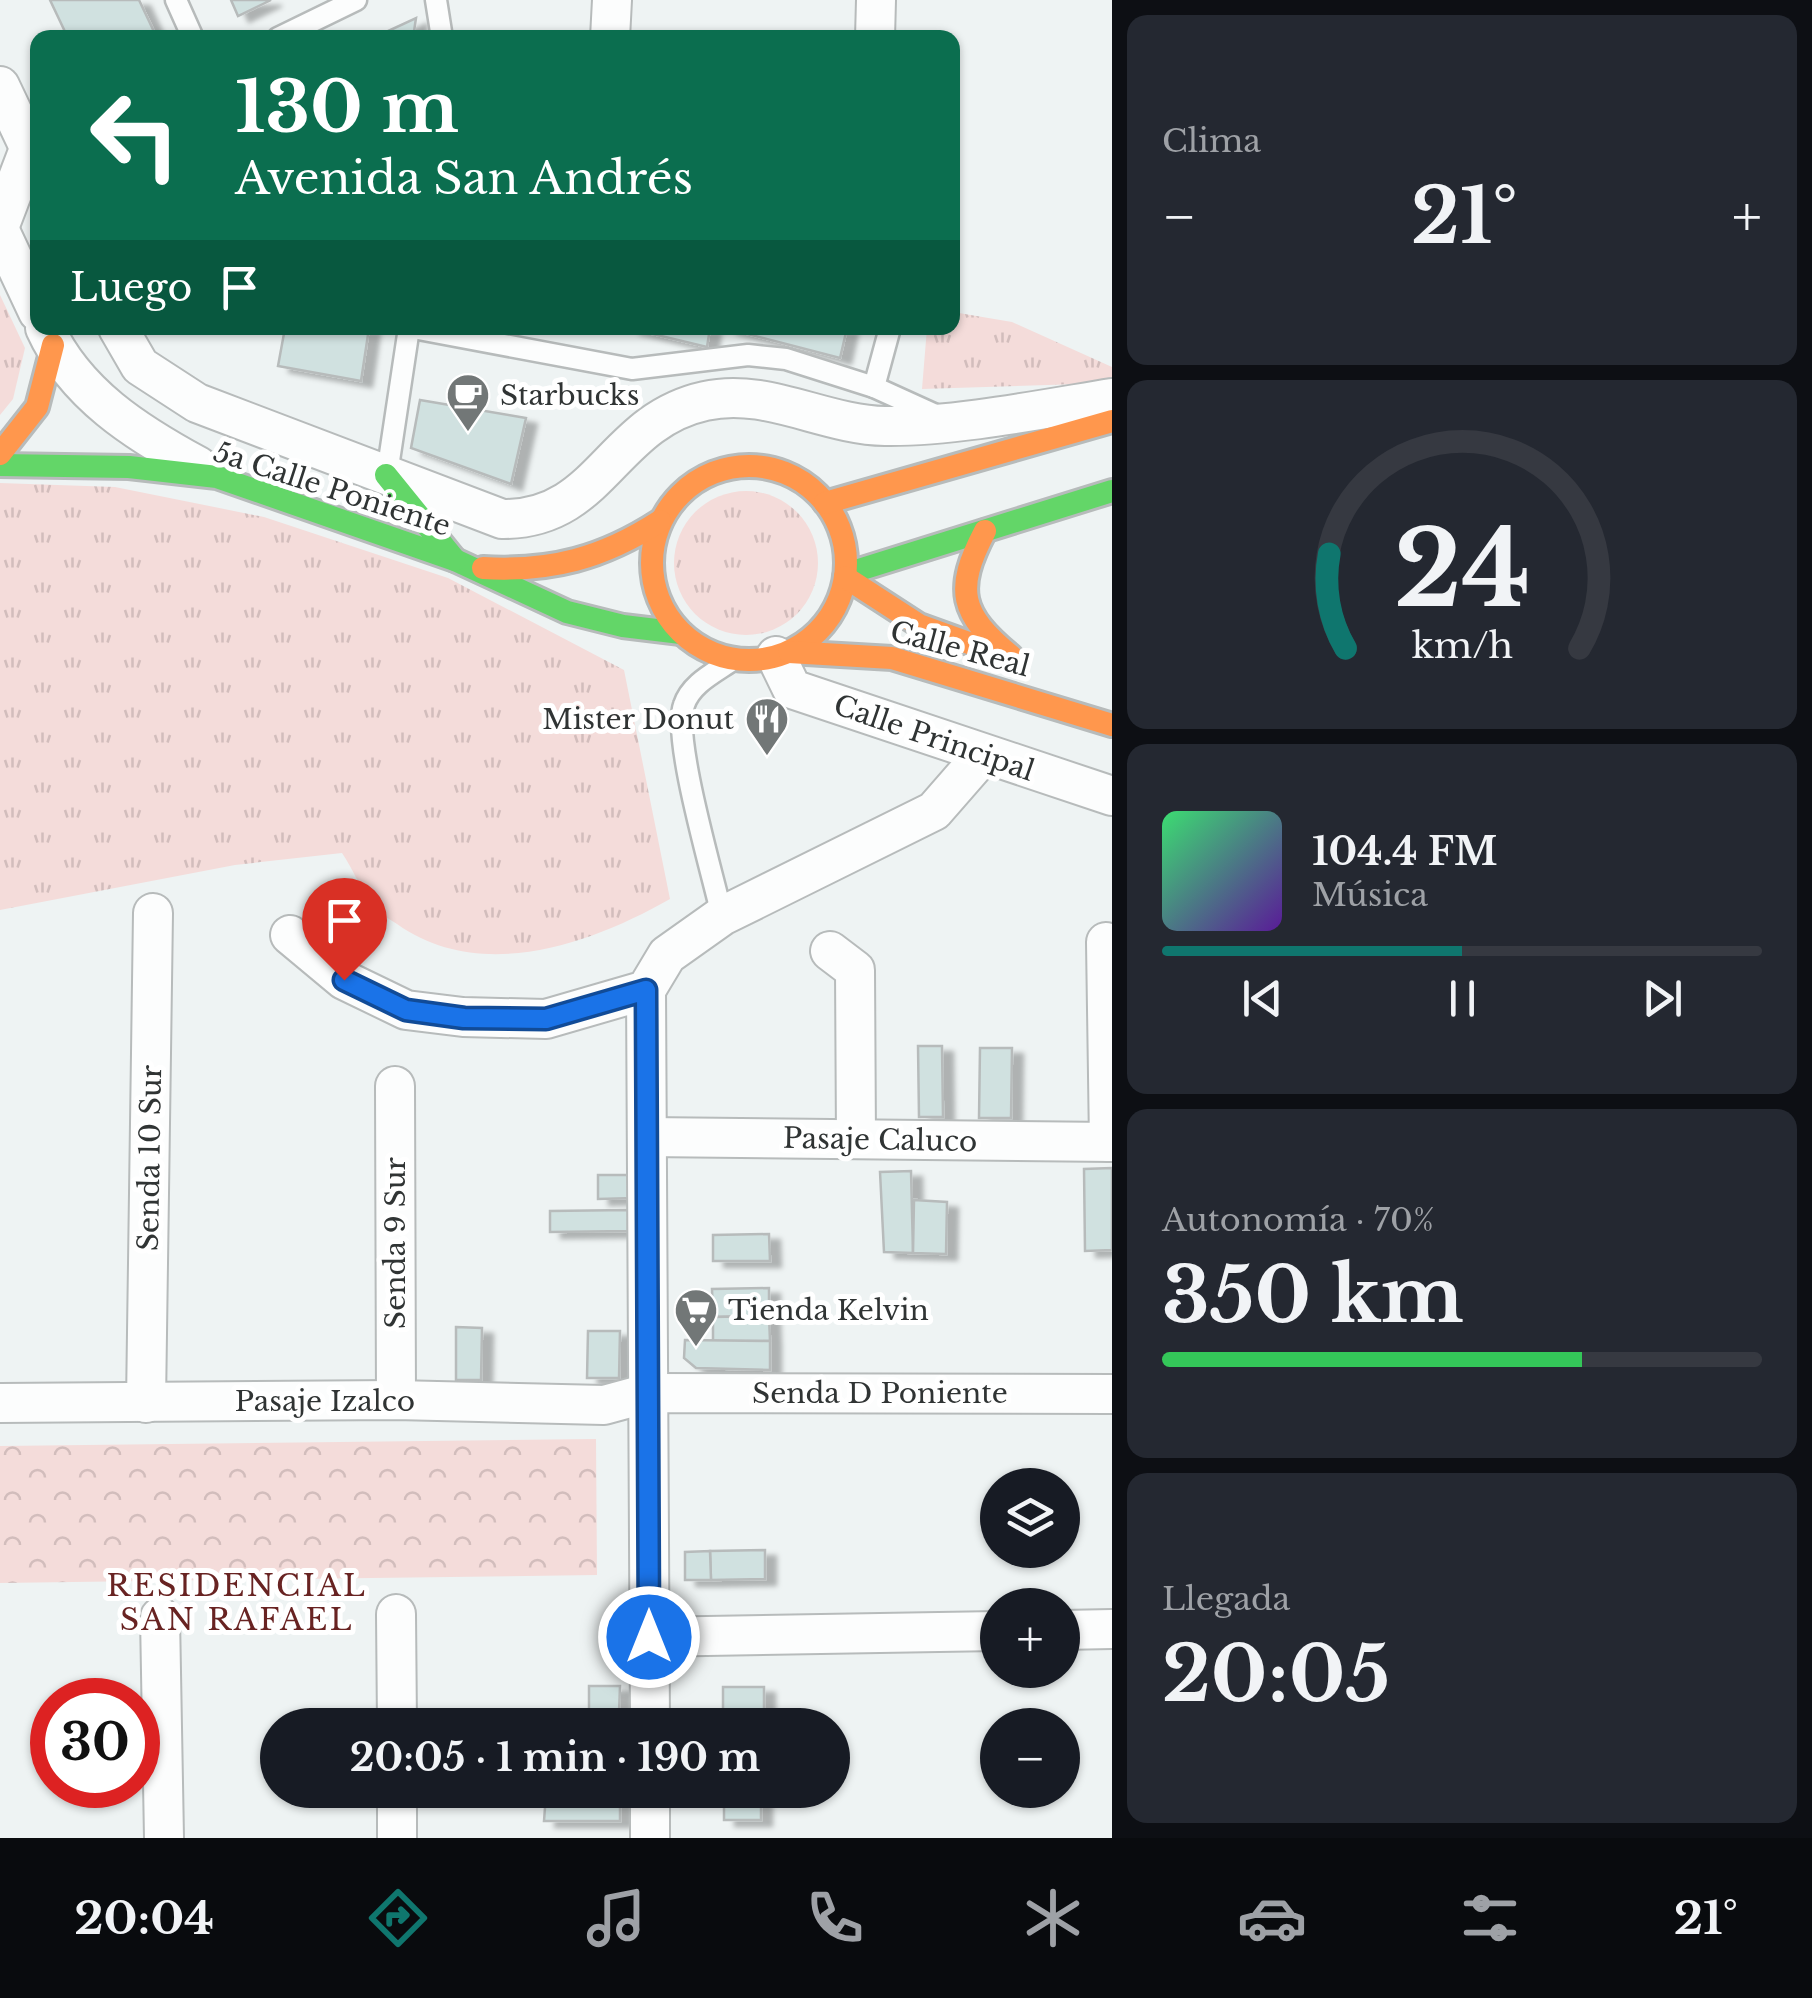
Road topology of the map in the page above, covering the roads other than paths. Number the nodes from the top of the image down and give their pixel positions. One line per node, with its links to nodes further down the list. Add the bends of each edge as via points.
1 (176, 0): 6 (lane)
2 (356, 0): 7 (lane)
3 (436, 0): 8 (lane)
4 (612, 0): 9 (street)
5 (876, 0): 10 (street)
6 (189, 30)
7 (294, 30)
8 (442, 30)
9 (610, 30)
10 (874, 30)
11 (0, 86): 12 (street)
12 (30, 151)
13 (30, 164): 14 (street)
14 (0, 228): 15 (street)
15 (30, 295)
16 (44, 335): 26 (main road, via 37,407)
17 (51, 335): 29 (street, via 121,422)
18 (122, 335): 28 (street, via 140,366 176,392)
19 (410, 335): 28 (lane)
20 (449, 335): 22 (lane, via 632,369 768,356)
21 (888, 335): 22 (lane)
22 (874, 387): 24 (lane)
23 (1112, 398): 24 (street)
24 (946, 420): 28 (street, via 887,426 755,399 697,403 642,428 582,492 535,518 485,516)
25 (1112, 422): 31 (main road)
26 (0, 454)
27 (0, 464): 29 (main road, 5a Calle Poniente)
28 (386, 475): 34 (main road)
29 (217, 477): 34 (main road, 5a Calle Poniente)
30 (1112, 491): 33 (main road)
31 (825, 503): 32 (main road, via 789,475 730,468 688,487); 35 (main road, via 842,533)
32 (660, 521): 34 (main road, 5a Calle Poniente, via 616,550 567,568 515,571); 36 (main road, via 653,582)
33 (985, 531): 35 (main road); 35 (main road, Calle Real, via 970,557 964,597 979,632 1023,662 919,624)
34 (460, 563): 36 (main road, 5a Calle Poniente, via 567,612)
35 (846, 575): 37 (main road, via 828,620)
36 (681, 633): 38 (main road)
37 (782, 654): 38 (main road); 39 (main road, Calle Real, via 892,658); 40 (street, Calle Principal, via 792,689)
38 (734, 659): 43 (lane, via 693,687 682,708 684,746)
39 (1112, 725)
40 (982, 756): 41 (street, Calle Principal); 43 (street, via 934,811)
41 (1112, 796)
42 (153, 914): 56 (street, Senda 10 Sur)
43 (722, 916): 47 (street, via 667,954)
44 (290, 935): 47 (street, via 344,980 406,1010 546,1019)
45 (1106, 942): 51 (street)
46 (830, 951): 50 (street, via 855,970)
47 (646, 990): 49 (street)
48 (395, 1086): 54 (street, Senda 9 Sur)
49 (648, 1137): 50 (street, Pasaje Caluco); 52 (street)
50 (856, 1140): 51 (street, Pasaje Caluco)
51 (1111, 1142)
52 (648, 1393): 53 (street, Senda D Poniente); 54 (street, Pasaje Izalco, via 604,1406); 62 (street)
53 (1112, 1394)
54 (396, 1400): 56 (street, Pasaje Izalco)
55 (0, 1402): 56 (street, Pasaje Izalco)
56 (146, 1402)
57 (396, 1614): 63 (street)
58 (160, 1618): 67 (street)
59 (1112, 1629): 60 (street)
60 (1080, 1630)
61 (980, 1631): 62 (street)
62 (649, 1637): 64 (street)
63 (397, 1708)
64 (650, 1708)
65 (397, 1808): 68 (street)
66 (650, 1808): 69 (street)
67 (164, 1838)
68 (397, 1838)
69 (650, 1838)

